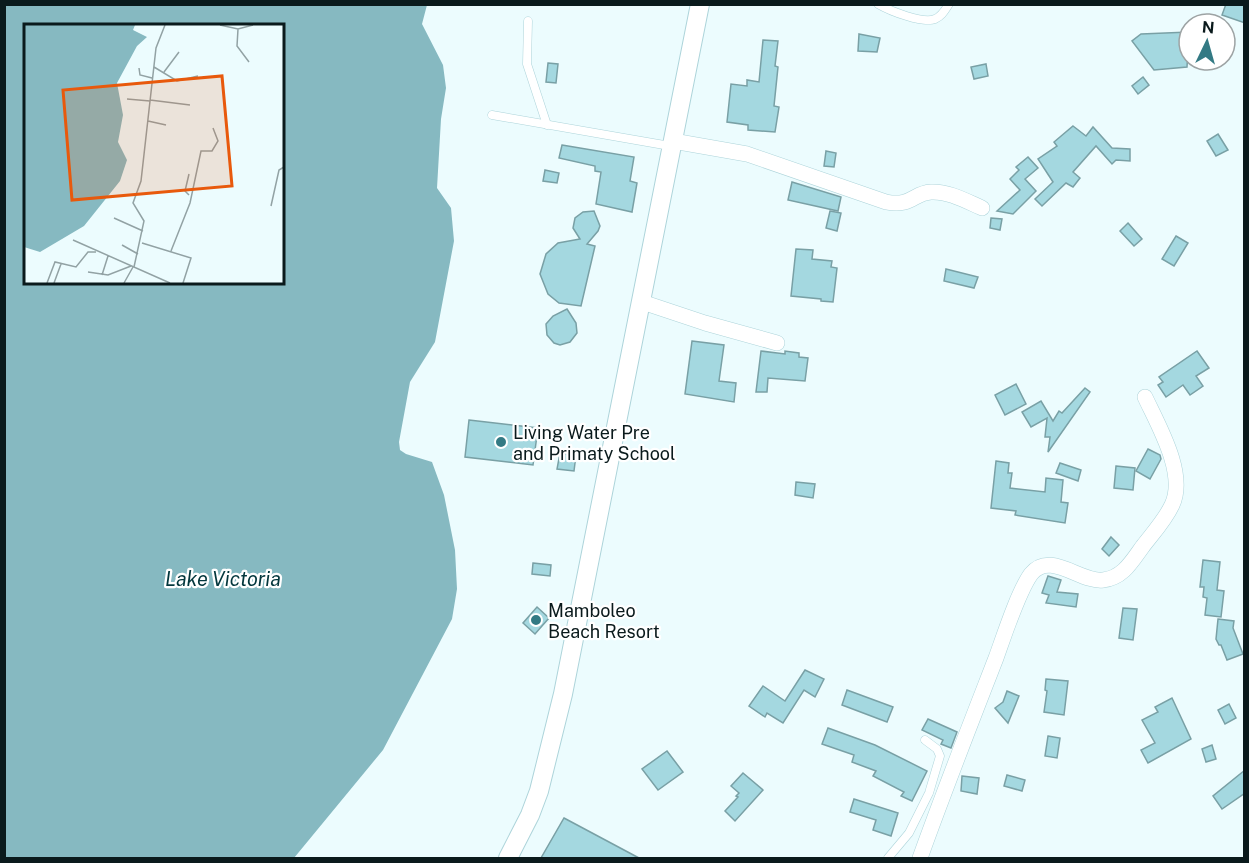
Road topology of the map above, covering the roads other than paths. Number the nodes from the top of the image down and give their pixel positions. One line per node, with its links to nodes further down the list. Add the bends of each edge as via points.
1 (700, 4): 7 (street)
2 (879, 4): 3 (lane, via 928,21 939,17)
3 (949, 4)
4 (528, 21): 6 (lane, via 527,64)
5 (492, 115): 6 (lane)
6 (547, 125): 7 (lane)
7 (672, 144): 8 (street, via 747,154 886,202 908,202 929,192 944,193); 9 (street)
8 (982, 208)
9 (642, 302): 10 (street); 13 (street, via 548,762 530,815)
10 (777, 343)
11 (1145, 398): 15 (street, via 1173,468 1176,490 1172,504 1128,567 1116,577 1101,581 1049,566 1031,574)
12 (925, 740): 14 (lane, via 937,748 940,756 929,793 909,832)
13 (508, 858)
14 (888, 858)
15 (920, 858)

